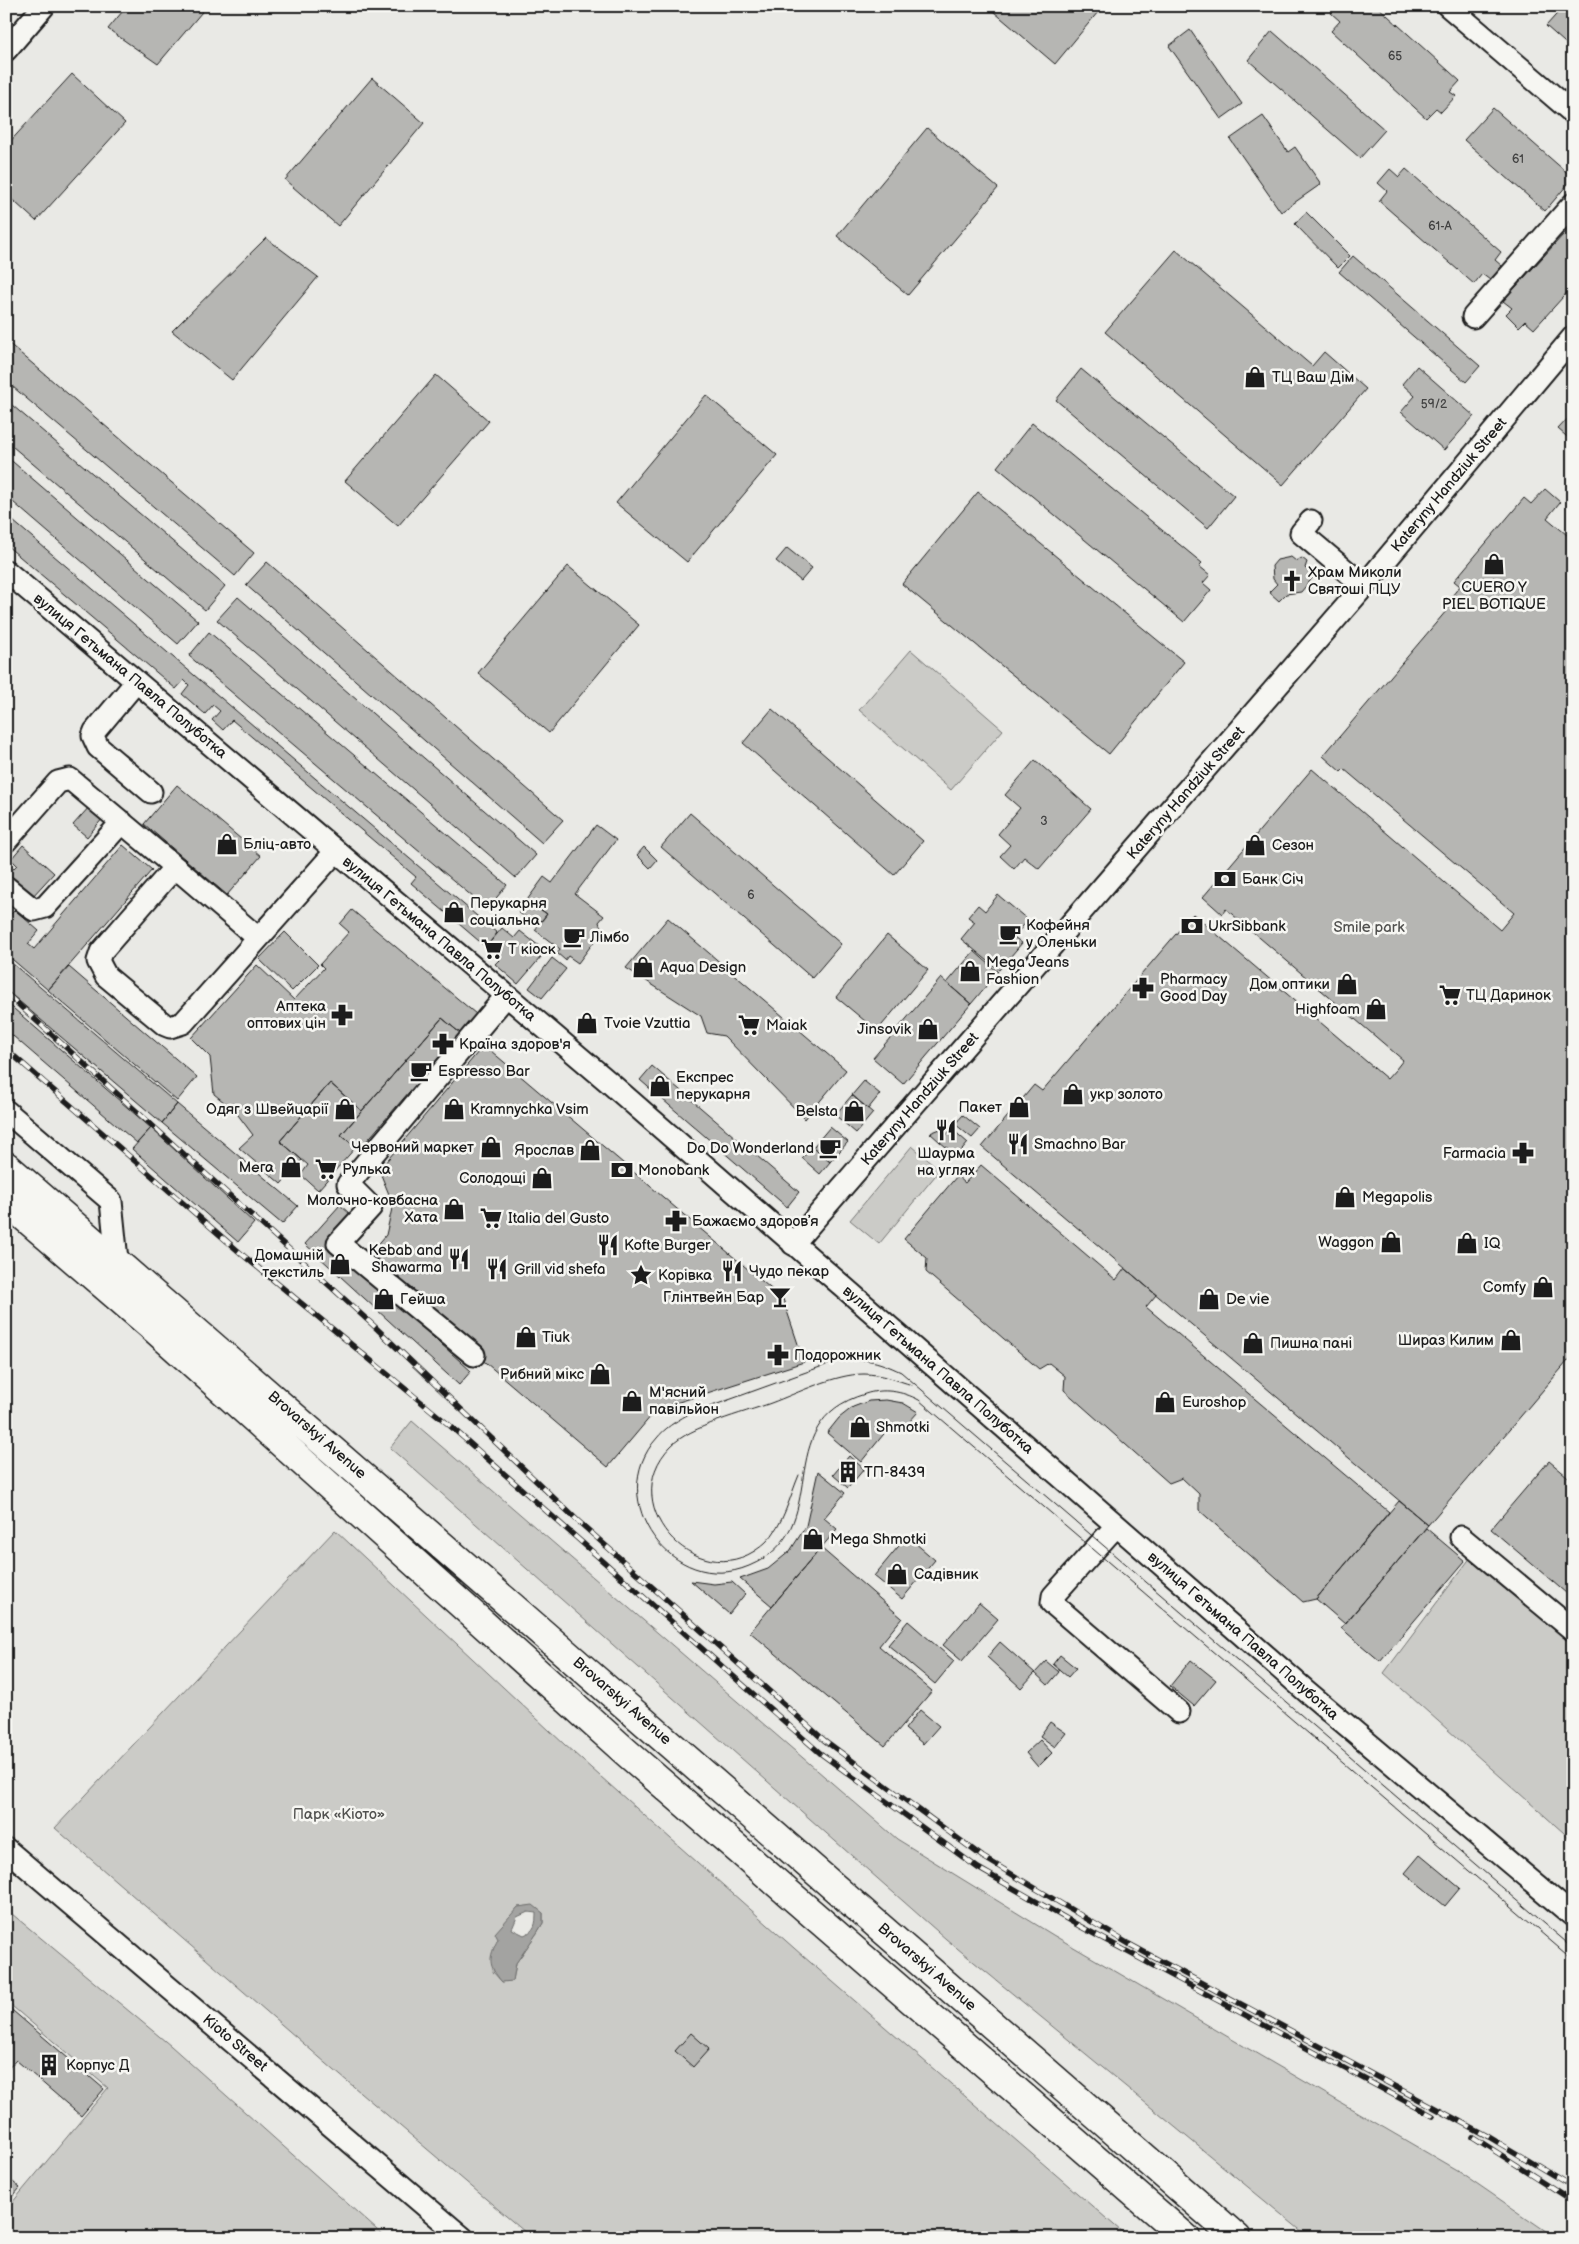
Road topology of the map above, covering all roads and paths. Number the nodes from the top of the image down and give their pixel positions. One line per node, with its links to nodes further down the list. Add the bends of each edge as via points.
1 (44, 6): 3 (street)
2 (1448, 6): 4 (street)
3 (6, 50)
4 (1573, 113)
5 (1573, 204): 6 (street)
6 (1473, 318)
7 (1573, 337): 10 (street, Kateryny Handziuk Street)
8 (1311, 521): 10 (street, via 1301,533)
9 (6, 571): 11 (street, вулиця Гетьмана Павла Полуботка)
10 (1364, 586): 23 (street, Kateryny Handziuk Street)
11 (136, 682): 12 (street, via 93,736 98,747); 15 (street, вулиця Гетьмана Павла Полуботка)
12 (151, 792)
13 (122, 822): 14 (street, via 76,783 63,779); 16 (street); 17 (street, via 45,907 34,910)
14 (6, 841)
15 (336, 851): 18 (street); 19 (street, вулиця Гетьмана Павла Полуботка)
16 (175, 867): 18 (street); 18 (street, via 101,952 98,961 106,976 165,1025 176,1027)
17 (6, 887)
18 (258, 938)
19 (506, 996): 23 (street, вулиця Гетьмана Павла Полуботка); 25 (street, via 348,1184 371,1207 338,1244)
20 (6, 1110): 24 (street, via 111,1201)
21 (6, 1166): 24 (highway, Brovarskyi Avenue)
22 (6, 1201): 33 (highway, Brovarskyi Avenue, via 164,1336 626,1753)
23 (793, 1244): 26 (street, вулиця Гетьмана Павла Полуботка)
24 (117, 1260): 34 (highway, Brovarskyi Avenue)
25 (474, 1356)
26 (1116, 1526): 29 (street, via 1053,1596 1053,1605); 31 (street, вулиця Гетьмана Павла Полуботка)
27 (1461, 1537): 28 (street)
28 (1573, 1630)
29 (1179, 1712)
30 (7, 1850): 32 (street, Kioto Street)
31 (1573, 1916)
32 (462, 2238)
33 (1186, 2238)
34 (1237, 2238)

